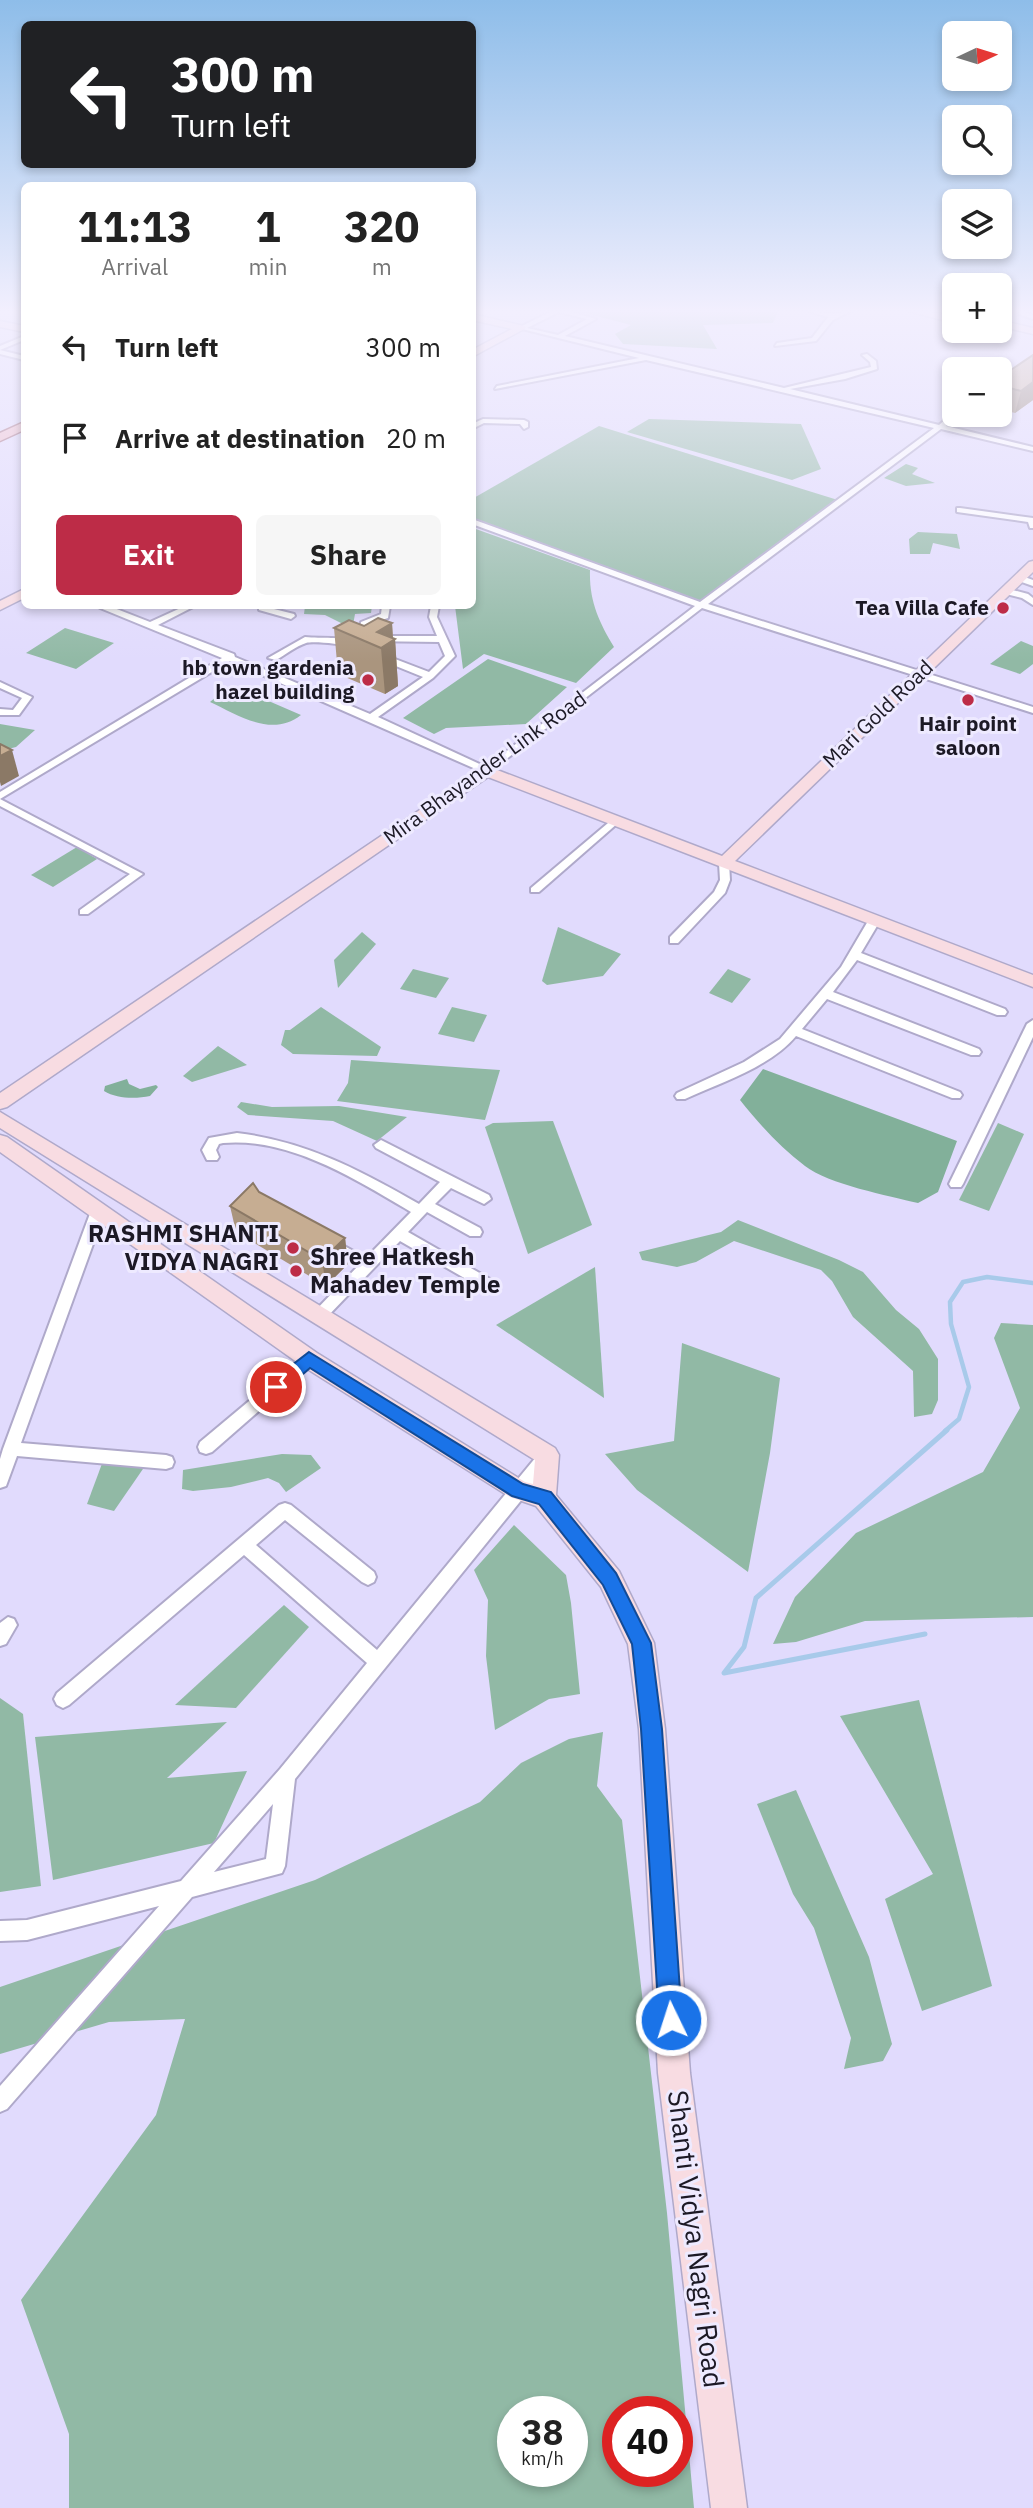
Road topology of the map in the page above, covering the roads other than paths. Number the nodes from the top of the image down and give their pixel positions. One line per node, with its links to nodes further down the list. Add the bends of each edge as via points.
1 (939, 428): 13 (street, Mira Bhayander Link Road)
2 (944, 428): 3 (street)
3 (1033, 449)
4 (960, 510): 6 (street, via 1032,520)
5 (476, 522): 13 (street)
6 (1033, 526)
7 (1032, 566): 8 (street, Mari Gold Road)
8 (1019, 578): 9 (street); 10 (street, Mari Gold Road)
9 (1033, 583)
10 (1005, 591): 12 (street); 27 (street, Mari Gold Road)
11 (21, 595): 14 (street)
12 (1033, 602)
13 (701, 605): 27 (street); 33 (street, Mira Bhayander Link Road)
14 (0, 606)
15 (110, 609): 21 (street)
16 (185, 609): 21 (street)
17 (269, 609): 20 (street)
18 (386, 609): 22 (street, via 385,616 365,622 363,633 368,639)
19 (434, 609): 22 (street, via 433,617)
20 (291, 616)
21 (150, 625): 25 (street)
22 (444, 639): 28 (street, via 450,656)
23 (355, 646): 26 (street, via 340,640 307,639)
24 (368, 651): 28 (street)
25 (231, 656): 32 (street); 34 (street)
26 (273, 658)
27 (920, 674): 30 (street); 37 (street, Mari Gold Road)
28 (430, 676): 32 (street)
29 (0, 685): 31 (street, via 27,696 19,711)
30 (1033, 710)
31 (0, 712)
32 (372, 717): 33 (street)
33 (487, 771): 36 (street); 51 (street, Mira Bhayander Link Road)
34 (0, 796)
35 (0, 802): 39 (street, via 138,874)
36 (614, 821): 37 (street); 38 (street)
37 (724, 863): 40 (street); 41 (street, via 725,880 719,893)
38 (535, 890)
39 (84, 912)
40 (874, 921): 42 (street); 43 (street)
41 (674, 940)
42 (854, 955): 44 (street); 45 (street)
43 (1033, 981)
44 (826, 993): 47 (street); 48 (street)
45 (1001, 1012)
46 (1033, 1024): 57 (street)
47 (794, 1030): 49 (street); 50 (street, via 748,1065)
48 (975, 1052)
49 (956, 1095)
50 (681, 1096)
51 (0, 1102)
52 (0, 1119): 66 (street)
53 (0, 1142): 60 (street)
54 (381, 1145): 56 (street)
55 (212, 1157): 59 (street, via 209,1150 214,1140 225,1137 274,1142 315,1153)
56 (449, 1181): 58 (street); 59 (street)
57 (956, 1184)
58 (484, 1199)
59 (423, 1208): 61 (street); 62 (street)
60 (98, 1211): 67 (street); 69 (street)
61 (475, 1232)
62 (398, 1233): 64 (street); 65 (street)
63 (320, 1239): 64 (street)
64 (368, 1265): 66 (street)
65 (485, 1283)
66 (320, 1315): 70 (street)
67 (309, 1359): 68 (street); 73 (street)
68 (206, 1447)
69 (11, 1449): 71 (street); 72 (street)
70 (547, 1455): 73 (street); 74 (street)
71 (166, 1462)
72 (0, 1480)
73 (518, 1490): 74 (street); 77 (street)
74 (544, 1497): 83 (street, Shanti Vidya Nagri Road, via 610,1579 641,1643 652,1729 674,2073)
75 (244, 1545): 76 (street, via 285,1510); 77 (street); 78 (street)
76 (368, 1577)
77 (378, 1662): 79 (street)
78 (63, 1699)
79 (286, 1775): 80 (street); 80 (street, via 275,1866)
80 (188, 1888): 81 (street, via 27,1930); 82 (street)
81 (0, 1931)
82 (0, 2102)
83 (729, 2508)

